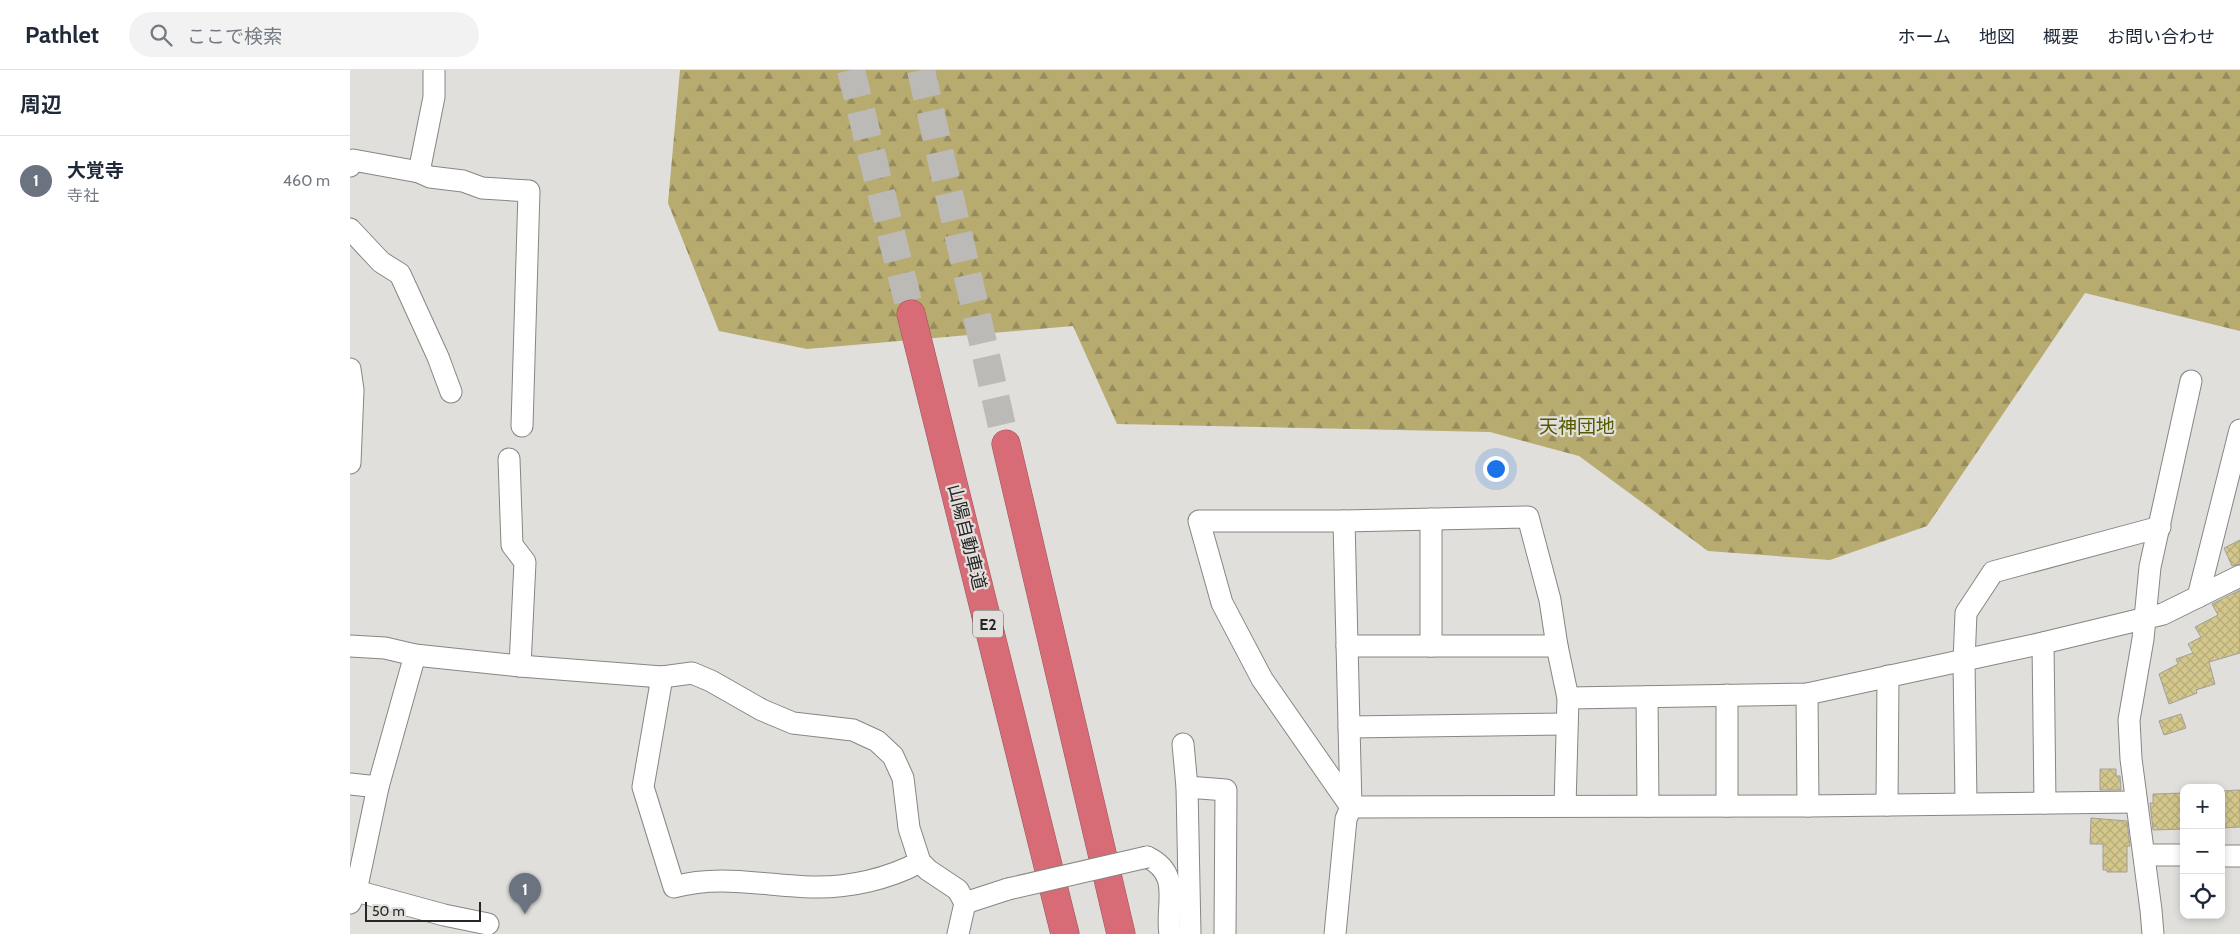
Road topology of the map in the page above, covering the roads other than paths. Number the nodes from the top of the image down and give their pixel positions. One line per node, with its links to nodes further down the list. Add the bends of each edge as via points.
1 (434, 70): 3 (street, via 434,97)
2 (350, 166): 3 (street, via 352,160)
3 (419, 172): 10 (street, via 482,188 529,191)
4 (350, 229): 9 (street, via 381,262 400,274)
5 (911, 314): 60 (highway, 山陽自動車道 / E2)
6 (350, 369): 8 (street)
7 (2191, 381): 18 (street)
8 (352, 390): 14 (street)
9 (451, 392)
10 (522, 426)
11 (2240, 430): 15 (street)
12 (1006, 444): 61 (highway)
13 (509, 459): 29 (street, via 512,545 525,562)
14 (350, 462)
15 (2231, 494): 20 (street)
16 (1432, 519): 17 (street); 25 (street); 26 (street, via 1528,516 1550,600)
17 (1344, 521): 24 (street); 46 (street, via 1199,521 1222,603 1262,679)
18 (2160, 527): 21 (street, via 2150,567); 28 (street, via 1992,572 1966,613)
19 (2240, 576): 20 (street)
20 (2198, 597): 21 (street)
21 (2145, 619): 22 (street); 42 (street, via 2130,720)
22 (2043, 644): 28 (street); 44 (street)
23 (350, 646): 27 (street, via 385,648)
24 (1347, 646): 25 (street); 37 (street)
25 (1431, 646): 26 (street)
26 (1557, 646): 35 (street)
27 (415, 655): 29 (street); 40 (street)
28 (1964, 661): 30 (street); 43 (street)
29 (520, 666): 31 (street)
30 (1888, 676): 32 (street); 45 (street)
31 (662, 677): 55 (street, via 692,673 793,723 853,730 877,741 893,756 903,778 909,828); 55 (street, via 643,787 674,888 708,881 830,887 877,879 902,872)
32 (1807, 694): 33 (street); 50 (street)
33 (1727, 696): 34 (street); 49 (street)
34 (1647, 697): 35 (street); 48 (street)
35 (1568, 698): 36 (street)
36 (1568, 724): 37 (street); 47 (street)
37 (1349, 728): 46 (street)
38 (1183, 744): 41 (street)
39 (350, 784): 40 (street)
40 (378, 787): 56 (street)
41 (1187, 787): 63 (street); 64 (street, via 1226,790)
42 (2136, 802): 44 (street); 51 (street)
43 (1966, 803): 44 (street); 45 (street)
44 (2045, 803)
45 (1887, 805): 50 (street)
46 (1351, 806): 47 (street); 65 (street, via 1346,819)
47 (1565, 806): 48 (street)
48 (1648, 806): 49 (street)
49 (1727, 806): 50 (street)
50 (1808, 806)
51 (2144, 855): 52 (street); 66 (street)
52 (2180, 855)
53 (2225, 856): 54 (street)
54 (2240, 856)
55 (920, 862): 57 (street, via 958,890)
56 (353, 897): 58 (street)
57 (965, 903): 59 (street); 62 (street, bridge, via 1008,889 1147,858 1156,862 1172,888)
58 (488, 924)
59 (958, 934)
60 (1065, 934)
61 (1122, 934)
62 (1170, 934)
63 (1190, 934)
64 (1225, 934)
65 (1335, 934)
66 (2153, 934)

